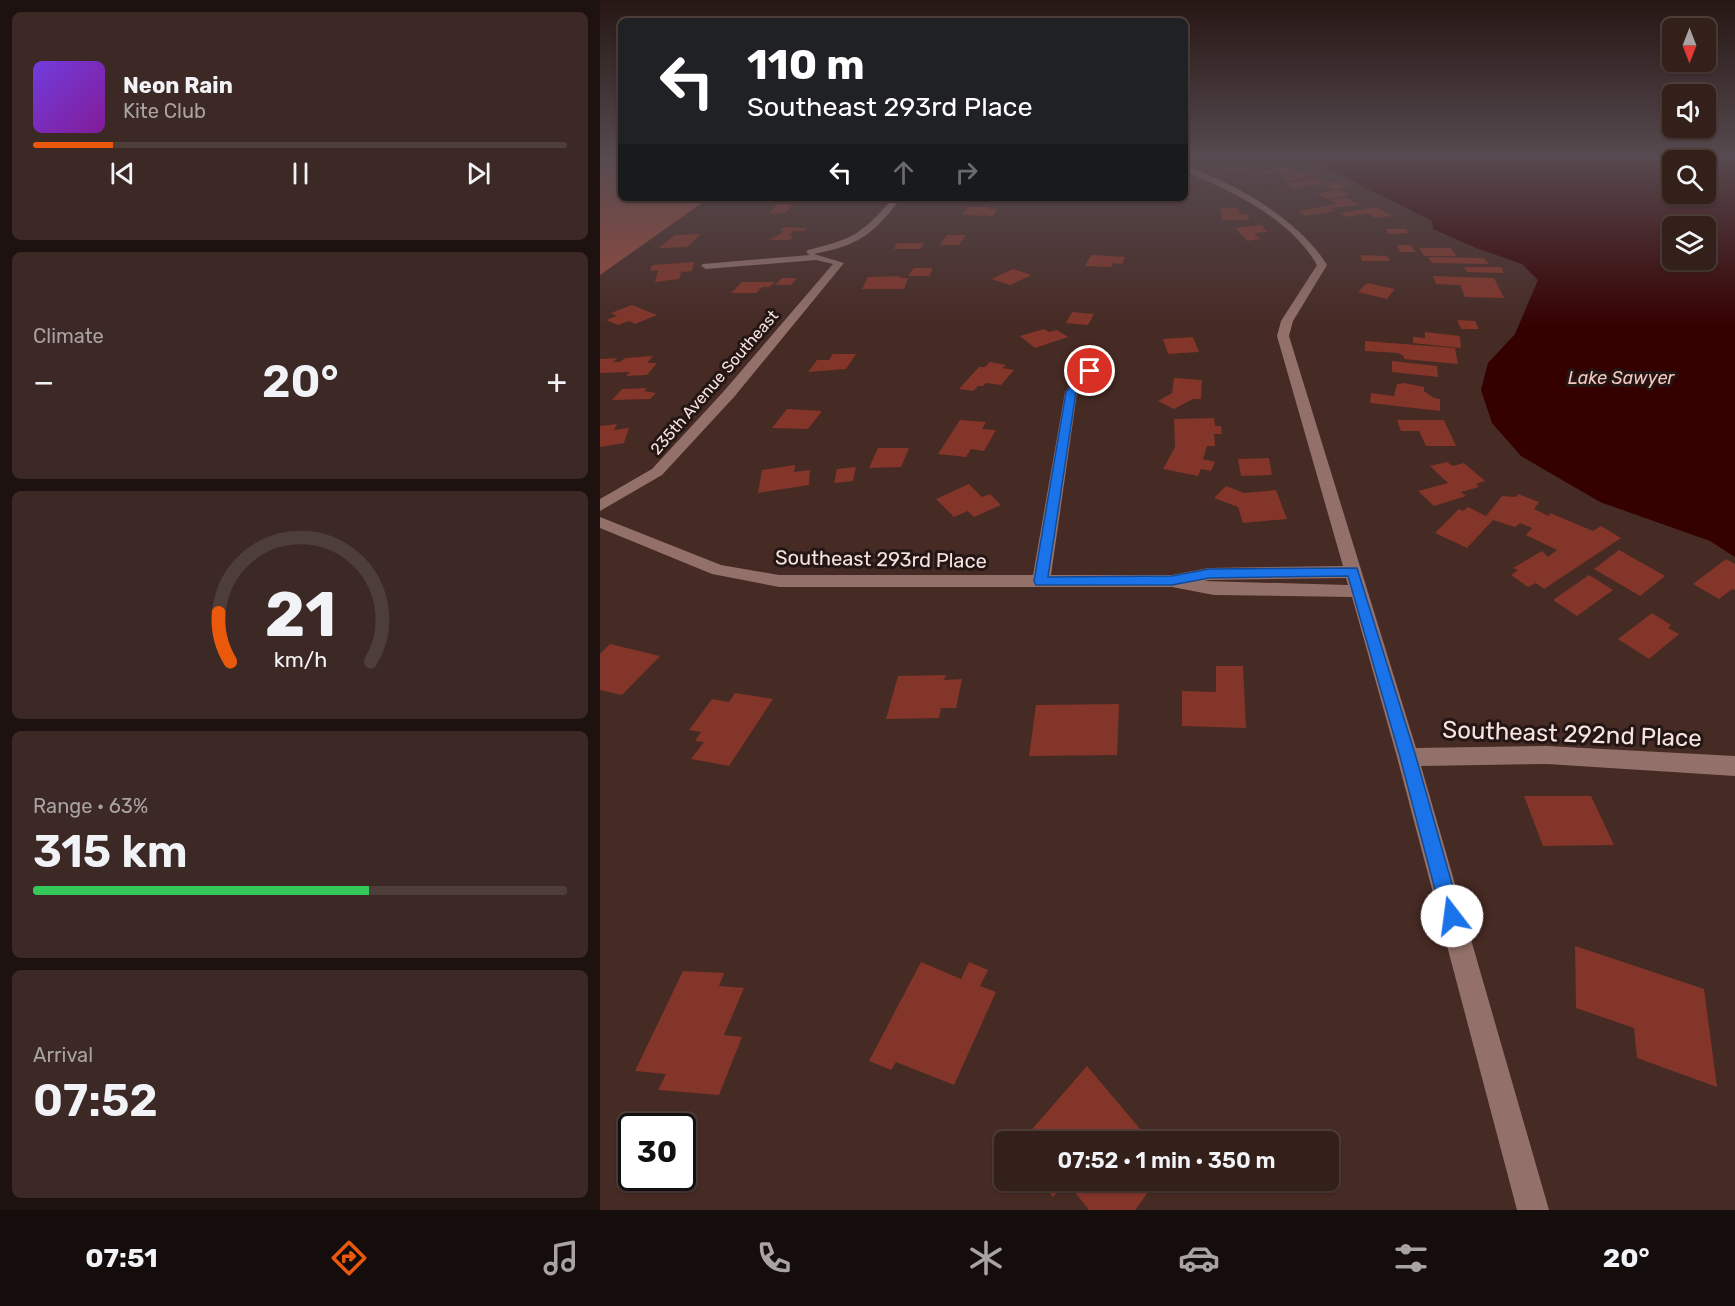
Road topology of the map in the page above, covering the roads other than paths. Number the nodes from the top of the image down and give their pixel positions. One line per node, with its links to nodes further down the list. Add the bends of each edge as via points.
1 (882, 215): 3 (street, via 858,240)
2 (1273, 215): 8 (street, via 1303,236 1322,265 1287,321 1283,336)
3 (745, 263): 4 (street); 6 (street, 235th Avenue Southeast, via 816,257 838,262 729,394 657,472)
4 (706, 266)
5 (1090, 371): 9 (street, via 1071,392)
6 (600, 506)
7 (600, 522): 9 (street, Southeast 293rd Place, via 718,570 779,581)
8 (1353, 572): 10 (street, Southeast 293rd Place, via 1209,574); 11 (street)
9 (1041, 581): 10 (street, Southeast 293rd Place)
10 (1172, 581): 11 (street, Southeast 293rd Place, via 1214,589)
11 (1359, 591): 12 (street)
12 (1408, 757): 13 (street, Southeast 292nd Place, via 1547,755); 14 (street)
13 (1735, 766)
14 (1533, 1210)

